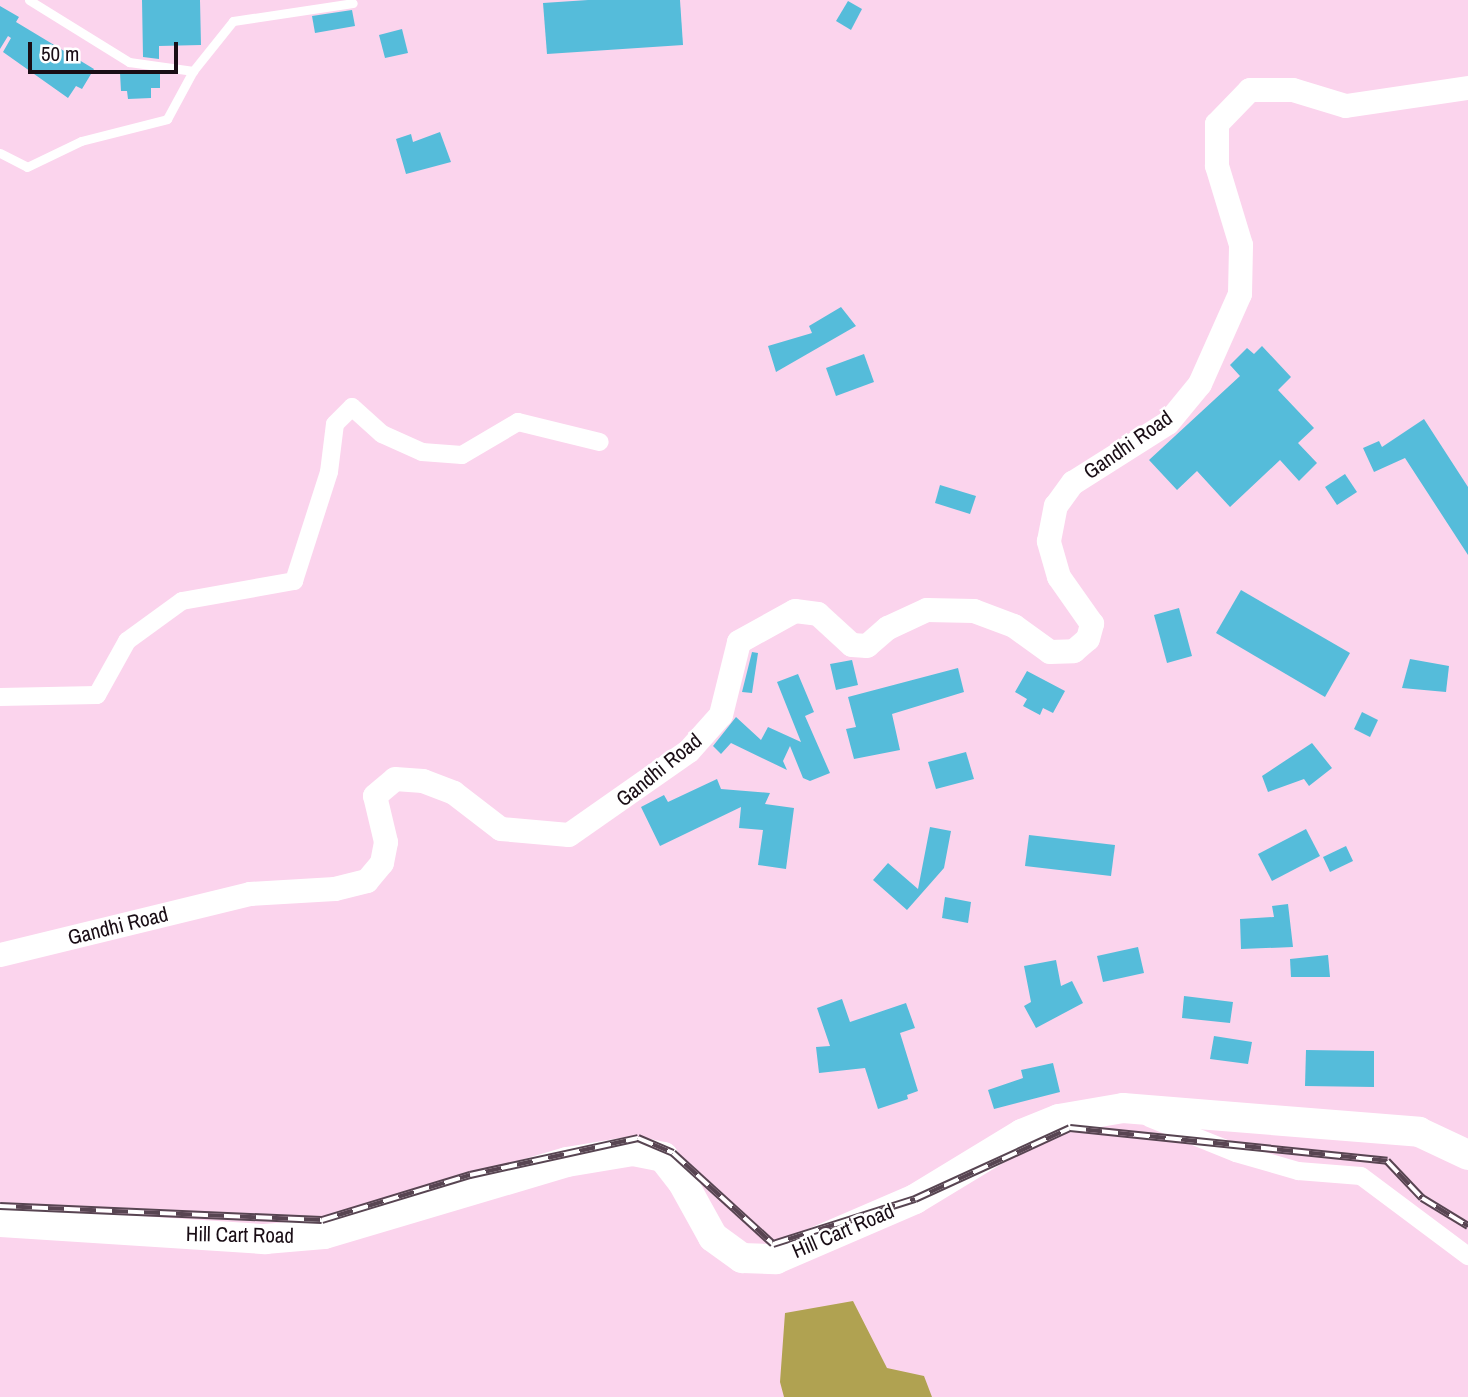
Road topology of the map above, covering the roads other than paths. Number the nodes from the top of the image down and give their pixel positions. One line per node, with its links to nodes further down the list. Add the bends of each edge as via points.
1 (29, 0): 3 (lane, via 128,62)
2 (353, 3): 3 (lane, via 233,21)
3 (193, 71): 5 (lane, via 167,119 81,141 27,167)
4 (1468, 88): 8 (main road, Gandhi Road, via 1346,106 1293,90 1250,90 1217,124 1217,166 1241,245 1240,294 1200,384 1168,423 1073,484 1056,506 1049,541 1059,577 1092,624 1088,639 1074,651 1050,652 1014,626 974,611 927,610 888,628 867,646 852,645 818,614 794,611 739,642 721,715 689,751 569,835 501,829 454,793 423,781 395,779 375,796 386,842 382,863 367,881 335,889 250,894)
5 (0, 153)
6 (600, 442): 7 (street, via 518,422 463,455 422,452 382,434 352,407 335,424 329,472 293,581 182,601 127,641 97,695)
7 (0, 697)
8 (0, 955)
9 (1124, 1108): 10 (highway, Hill Cart Road, via 1419,1132); 11 (highway, Hill Cart Road, via 1059,1119 1022,1134 915,1199 776,1259 742,1258 713,1237 663,1157 633,1151 567,1162 324,1234 265,1239); 12 (street, via 1236,1153 1298,1171 1361,1176)
10 (1468, 1156)
11 (0, 1222)
12 (1468, 1256)

